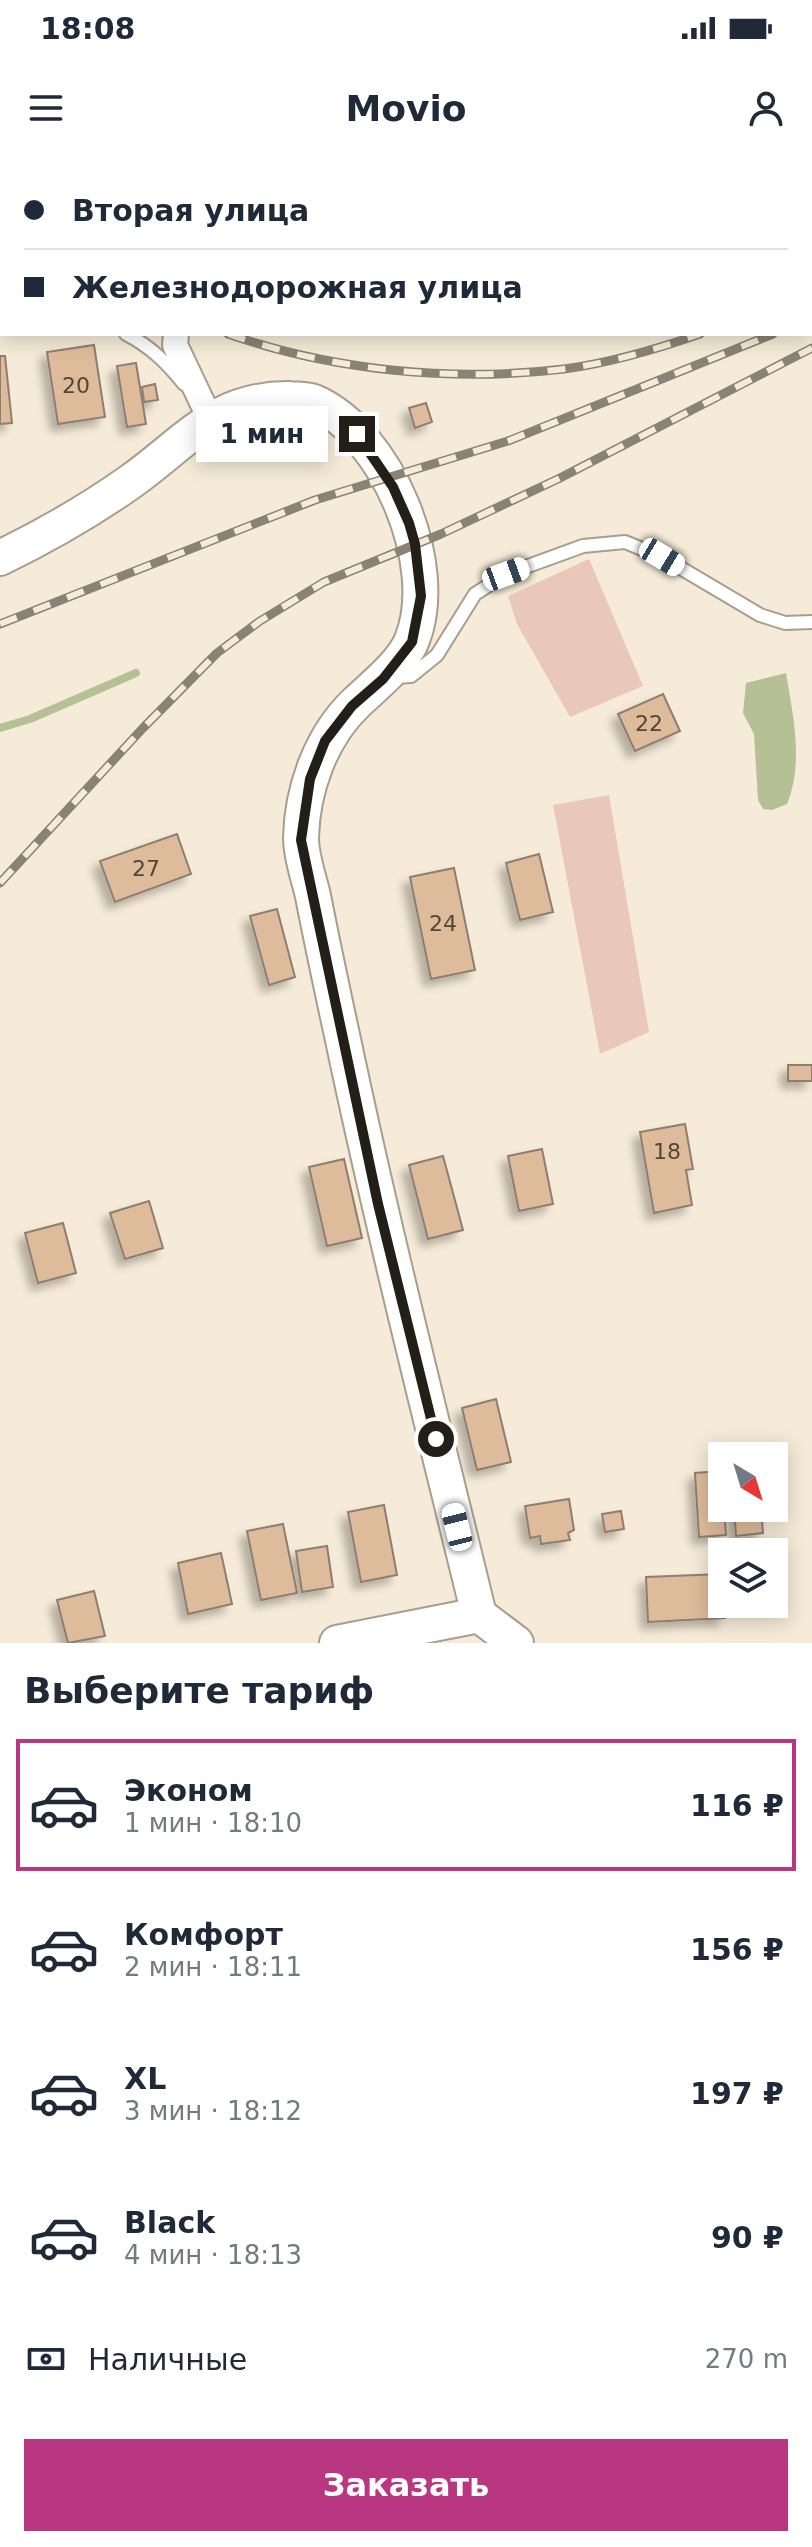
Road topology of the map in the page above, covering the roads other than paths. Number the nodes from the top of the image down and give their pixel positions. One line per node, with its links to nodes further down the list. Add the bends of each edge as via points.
1 (130, 336): 3 (lane, via 167,362)
2 (176, 336): 3 (street, via 175,345)
3 (210, 419): 4 (street, via 131,481); 6 (street, via 264,399 310,400 346,421 368,447 401,505 415,544 421,596 412,642)
4 (0, 558)
5 (812, 622): 6 (lane, via 785,623 760,615 662,557 625,542 583,546 506,574 475,594 437,655 411,676)
6 (383, 679): 7 (street, via 352,706 325,741 310,779 301,840 378,1204)
7 (480, 1622): 8 (street); 9 (street)
8 (337, 1643)
9 (516, 1643)

